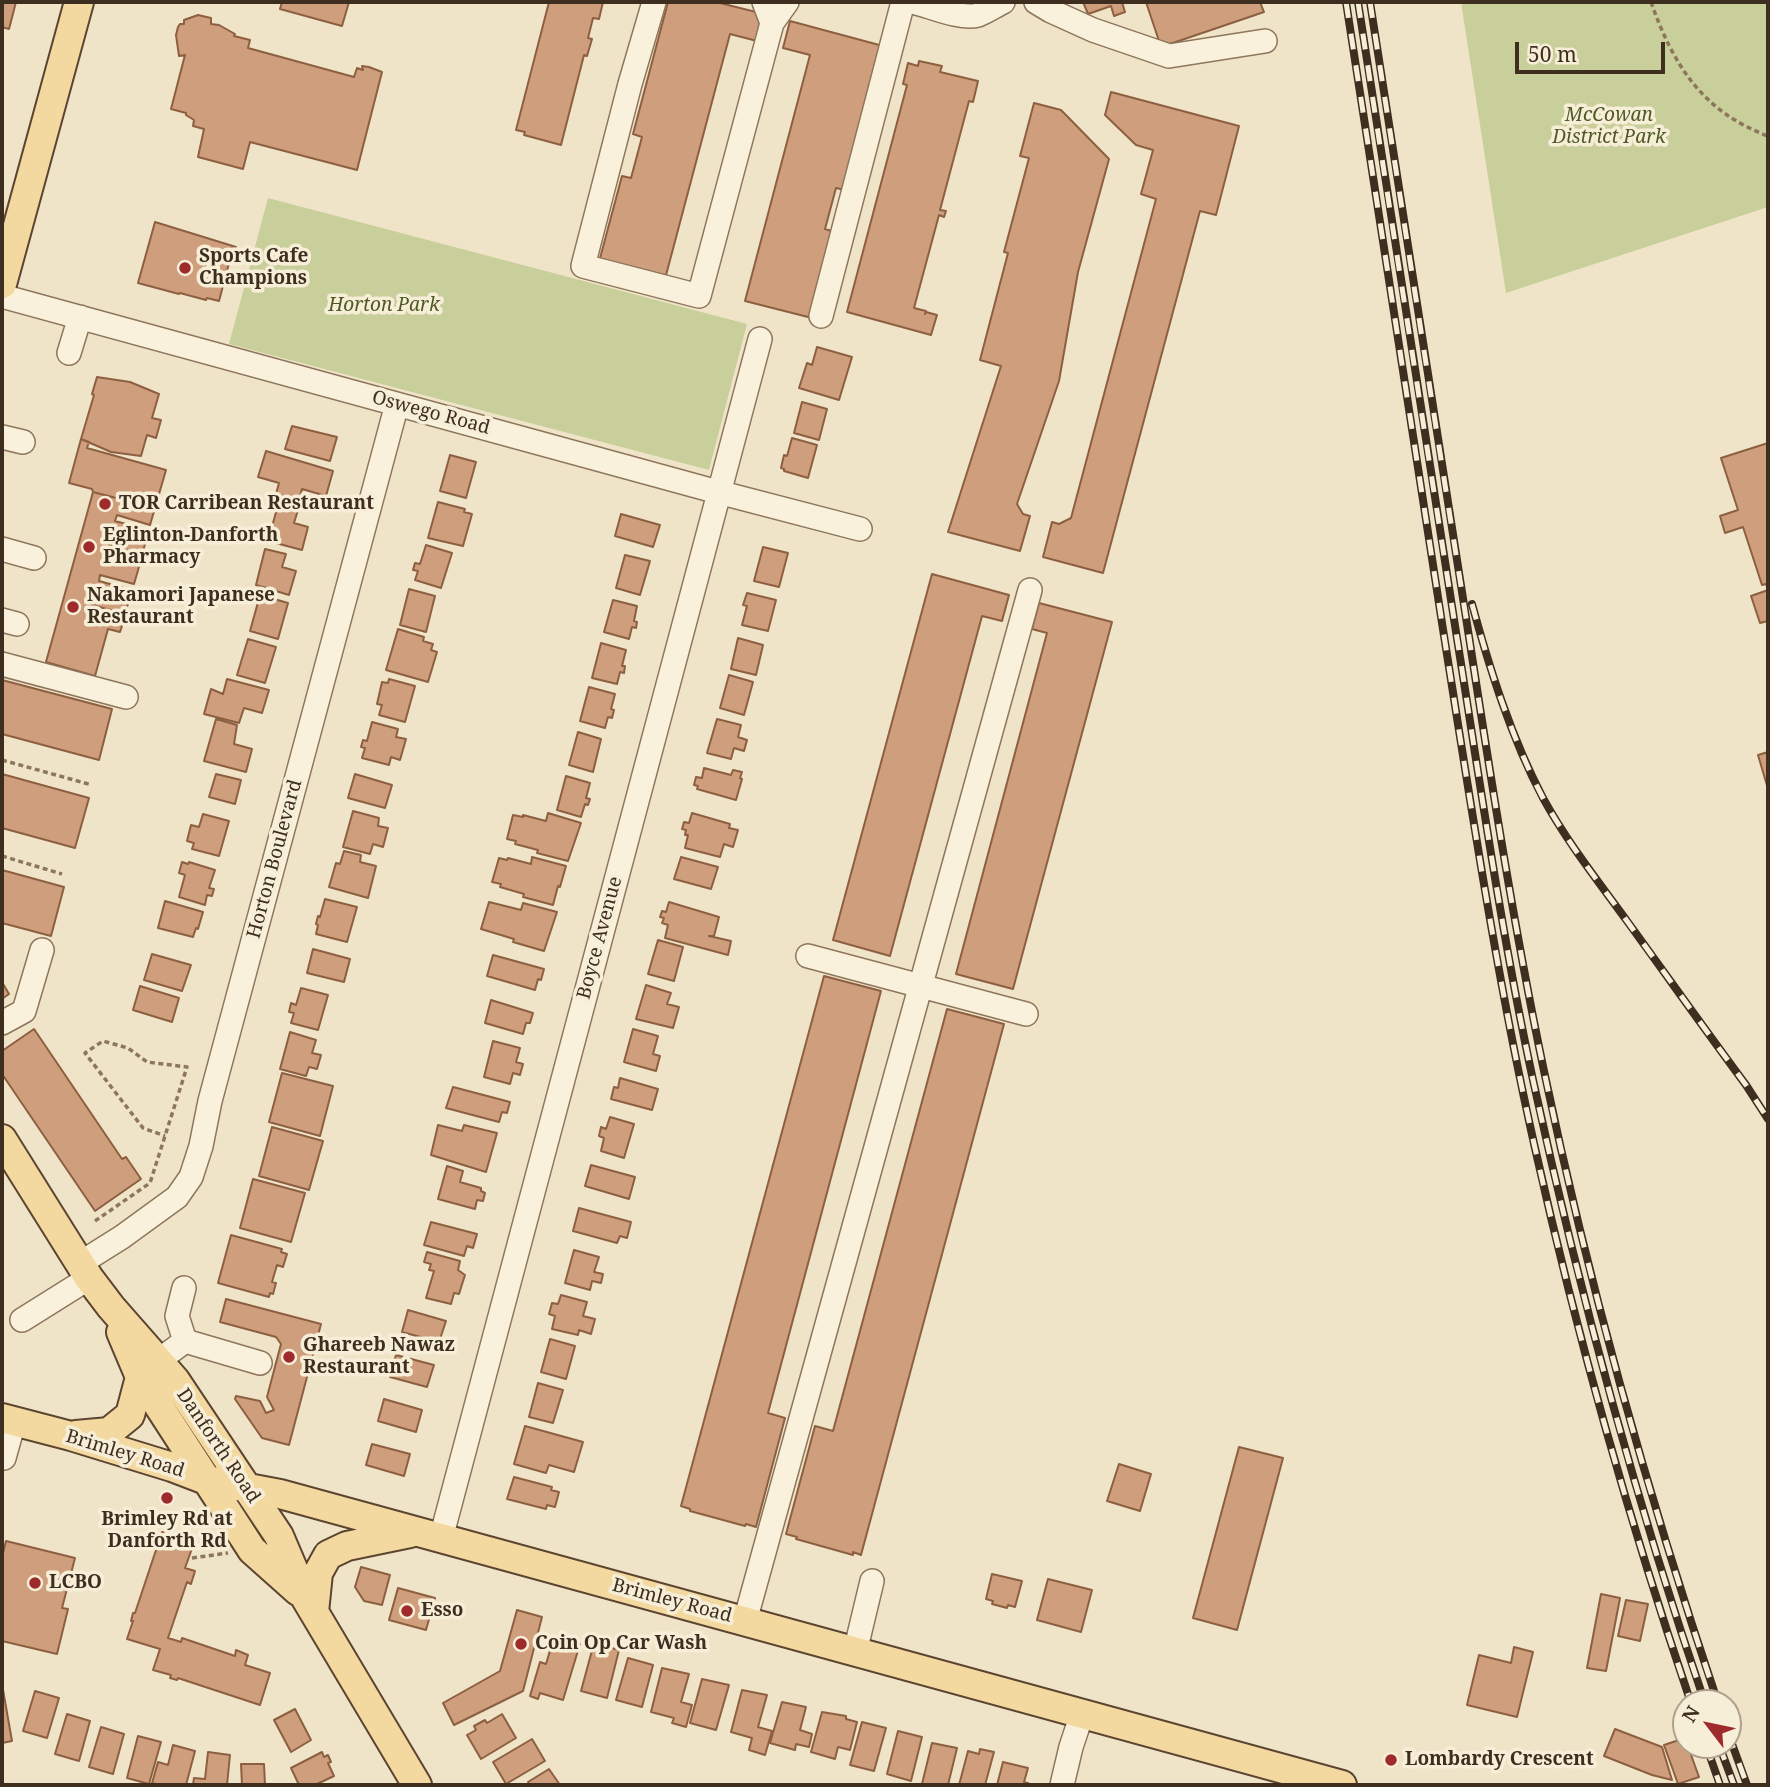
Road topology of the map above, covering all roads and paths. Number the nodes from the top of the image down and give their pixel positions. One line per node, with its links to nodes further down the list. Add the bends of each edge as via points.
1 (79, 2): 12 (main road)
2 (654, 2): 9 (street, via 583,266 699,296)
3 (787, 2): 9 (street)
4 (903, 2): 14 (street)
5 (913, 2): 6 (street, via 971,16)
6 (1003, 2)
7 (1036, 2): 10 (street, via 1093,30 1169,56)
8 (1651, 2): 11 (path, via 1670,48 1697,89 1726,113)
9 (768, 12)
10 (1265, 41)
11 (1768, 136)
12 (2, 284)
13 (2, 296): 15 (street, Oswego Road)
14 (821, 316)
15 (80, 317): 17 (street); 18 (street, Oswego Road)
16 (760, 339): 19 (street, Boyce Avenue)
17 (69, 353)
18 (397, 404): 19 (street, Oswego Road); 38 (street, Horton Boulevard, via 191,1177 177,1197)
19 (718, 492): 20 (street, Oswego Road); 49 (street, Boyce Avenue)
20 (860, 529)
21 (2, 549): 22 (street)
22 (34, 558)
23 (1030, 590): 32 (street)
24 (2, 664): 25 (street)
25 (126, 698)
26 (2, 760): 27 (path)
27 (92, 785)
28 (2, 856): 29 (path)
29 (62, 874)
30 (43, 950): 34 (street, via 24,1011)
31 (808, 956): 32 (street)
32 (921, 986): 33 (street); 54 (street)
33 (1026, 1014)
34 (2, 1023)
35 (165, 1136): 35 (path, via 143,1128 85,1053 103,1041 128,1048 147,1062 187,1067); 37 (path, via 150,1184)
36 (2, 1139): 38 (main road, Danforth Road)
37 (95, 1221)
38 (84, 1271): 40 (street, Horton Boulevard); 43 (main road, Danforth Road)
39 (184, 1288): 41 (street, via 177,1316)
40 (22, 1320)
41 (185, 1340): 42 (street); 43 (street)
42 (260, 1363)
43 (149, 1369): 45 (main road, via 130,1415 109,1432); 47 (main road, Danforth Road); 48 (main road, Danforth Road, via 175,1380)
44 (8, 1420): 45 (main road, Brimley Road); 46 (street)
45 (71, 1436): 47 (main road, Brimley Road)
46 (4, 1458)
47 (206, 1480): 48 (main road, Brimley Road); 50 (main road, Danforth Road)
48 (246, 1487): 49 (main road, Brimley Road); 53 (main road, Danforth Road, via 279,1536)
49 (429, 1535): 53 (main road, via 347,1546 328,1555); 54 (main road, Brimley Road)
50 (252, 1549): 51 (path); 53 (main road, Danforth Road)
51 (192, 1558)
52 (872, 1581): 55 (street)
53 (310, 1605): 57 (main road, Danforth Road)
54 (745, 1621): 55 (main road, Brimley Road)
55 (855, 1652): 56 (main road, Brimley Road)
56 (1082, 1714): 58 (street); 59 (main road, Brimley Road)
57 (416, 1785)
58 (1062, 1785)
59 (1342, 1785)

